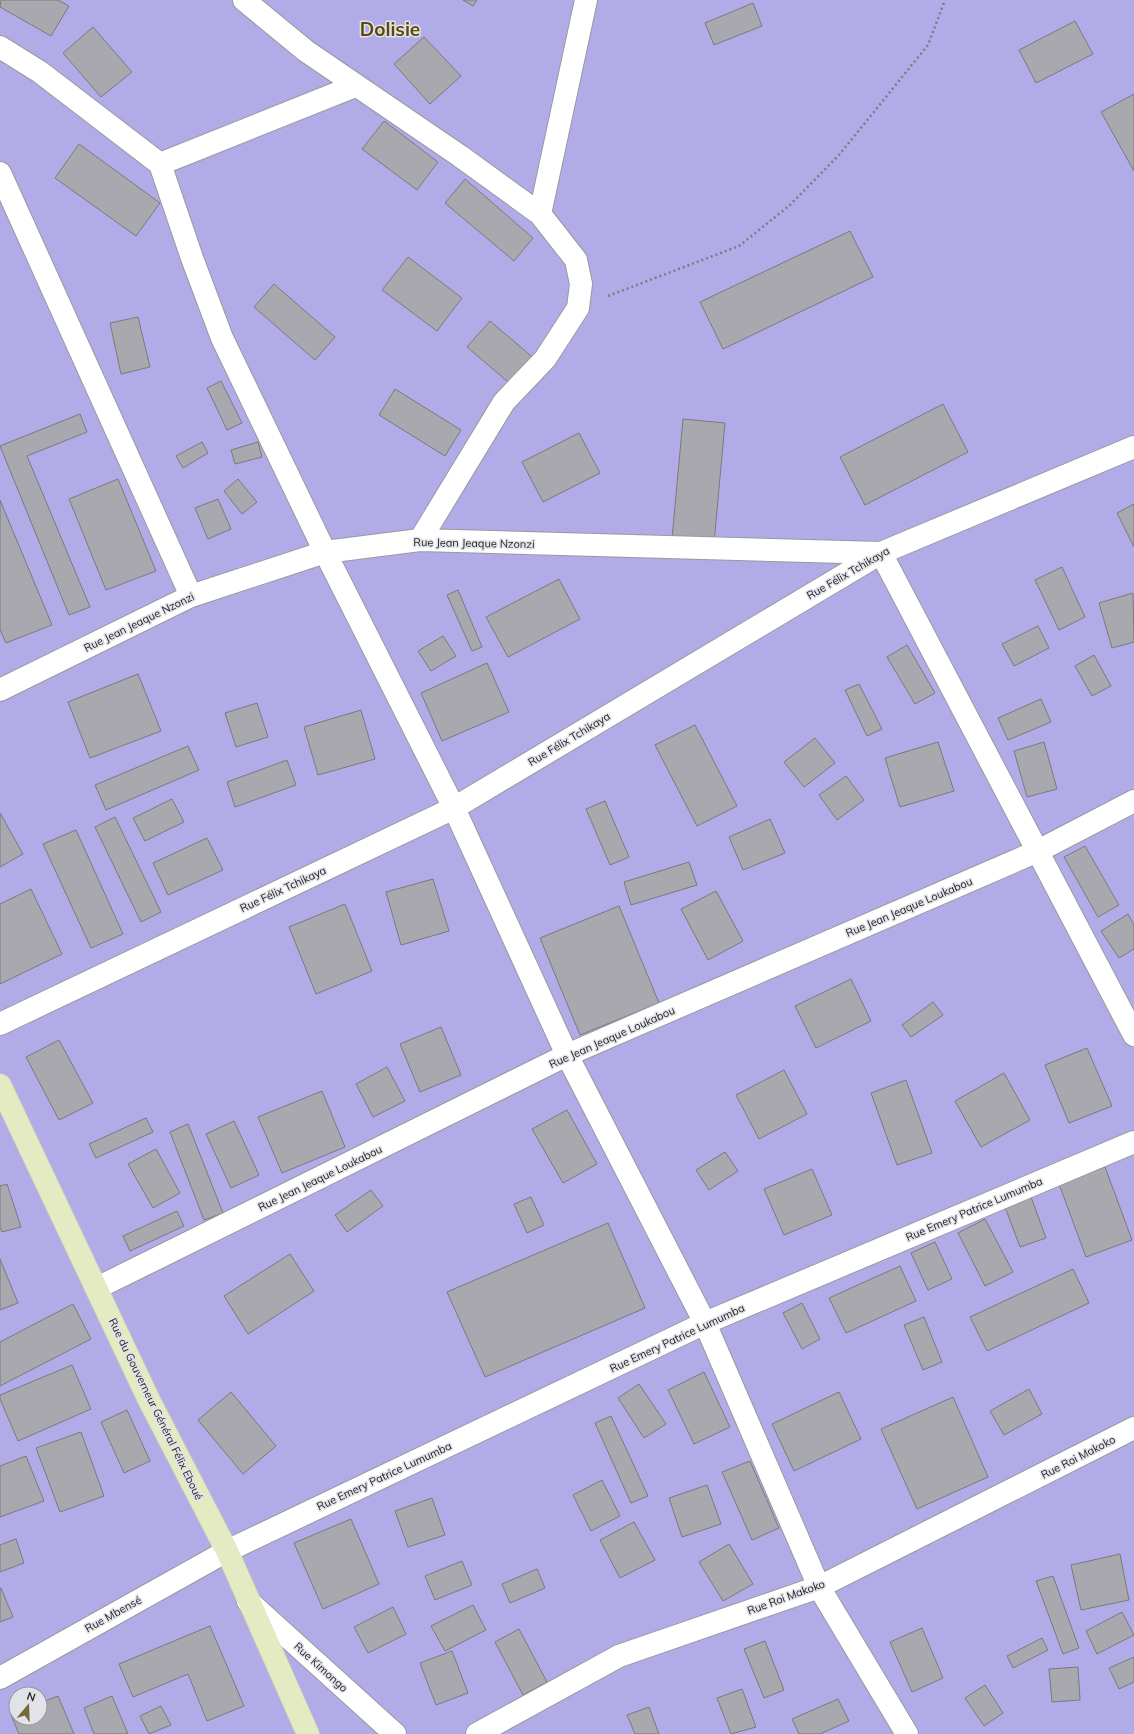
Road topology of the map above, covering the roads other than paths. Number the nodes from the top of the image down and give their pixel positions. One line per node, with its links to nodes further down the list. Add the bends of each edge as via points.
1 (244, 0): 4 (street, via 306,51)
2 (586, 0): 7 (street)
3 (0, 48): 5 (street, via 40,72)
4 (356, 86): 5 (street); 7 (street)
5 (160, 164): 10 (street, via 222,338)
6 (0, 172): 12 (street)
7 (540, 214): 9 (street, via 576,260 581,284 578,308 545,358 504,402)
8 (1134, 448): 11 (street, Rue Félix Tchikaya)
9 (420, 540): 10 (street, Rue Jean Jeaque Nzonzi); 11 (street, Rue Jean Jeaque Nzonzi)
10 (325, 552): 12 (street, Rue Jean Jeaque Nzonzi); 15 (street)
11 (881, 552): 15 (street, Rue Félix Tchikaya); 16 (street)
12 (191, 596): 13 (street, Rue Jean Jeaque Nzonzi)
13 (0, 690)
14 (1134, 801): 16 (street, Rue Jean Jeaque Loukabou)
15 (454, 808): 17 (street, Rue Félix Tchikaya); 19 (street)
16 (1038, 851): 18 (street); 19 (street, Rue Jean Jeaque Loukabou)
17 (0, 1024)
18 (1134, 1034)
19 (567, 1055): 22 (street, Rue Jean Jeaque Loukabou); 23 (street)
20 (0, 1085): 22 (main road, Rue du Gouverneur Général Félix Eboué)
21 (1134, 1142): 23 (street, Rue Emery Patrice Lumumba)
22 (97, 1288): 25 (main road, Rue du Gouverneur Général Félix Eboué, via 149,1400)
23 (705, 1323): 25 (street, Rue Emery Patrice Lumumba); 26 (street)
24 (1134, 1428): 26 (street, Rue Roi Makoko)
25 (227, 1551): 27 (main road, Rue du Gouverneur Général Félix Eboué); 28 (street, Rue Mbensé)
26 (819, 1587): 31 (street, Rue Roi Makoko, via 619,1656); 32 (street)
27 (248, 1601): 29 (main road, Rue du Gouverneur Général Félix Eboué); 30 (street, Rue Kimongo)
28 (0, 1678)
29 (308, 1734)
30 (395, 1734)
31 (477, 1734)
32 (906, 1734)

